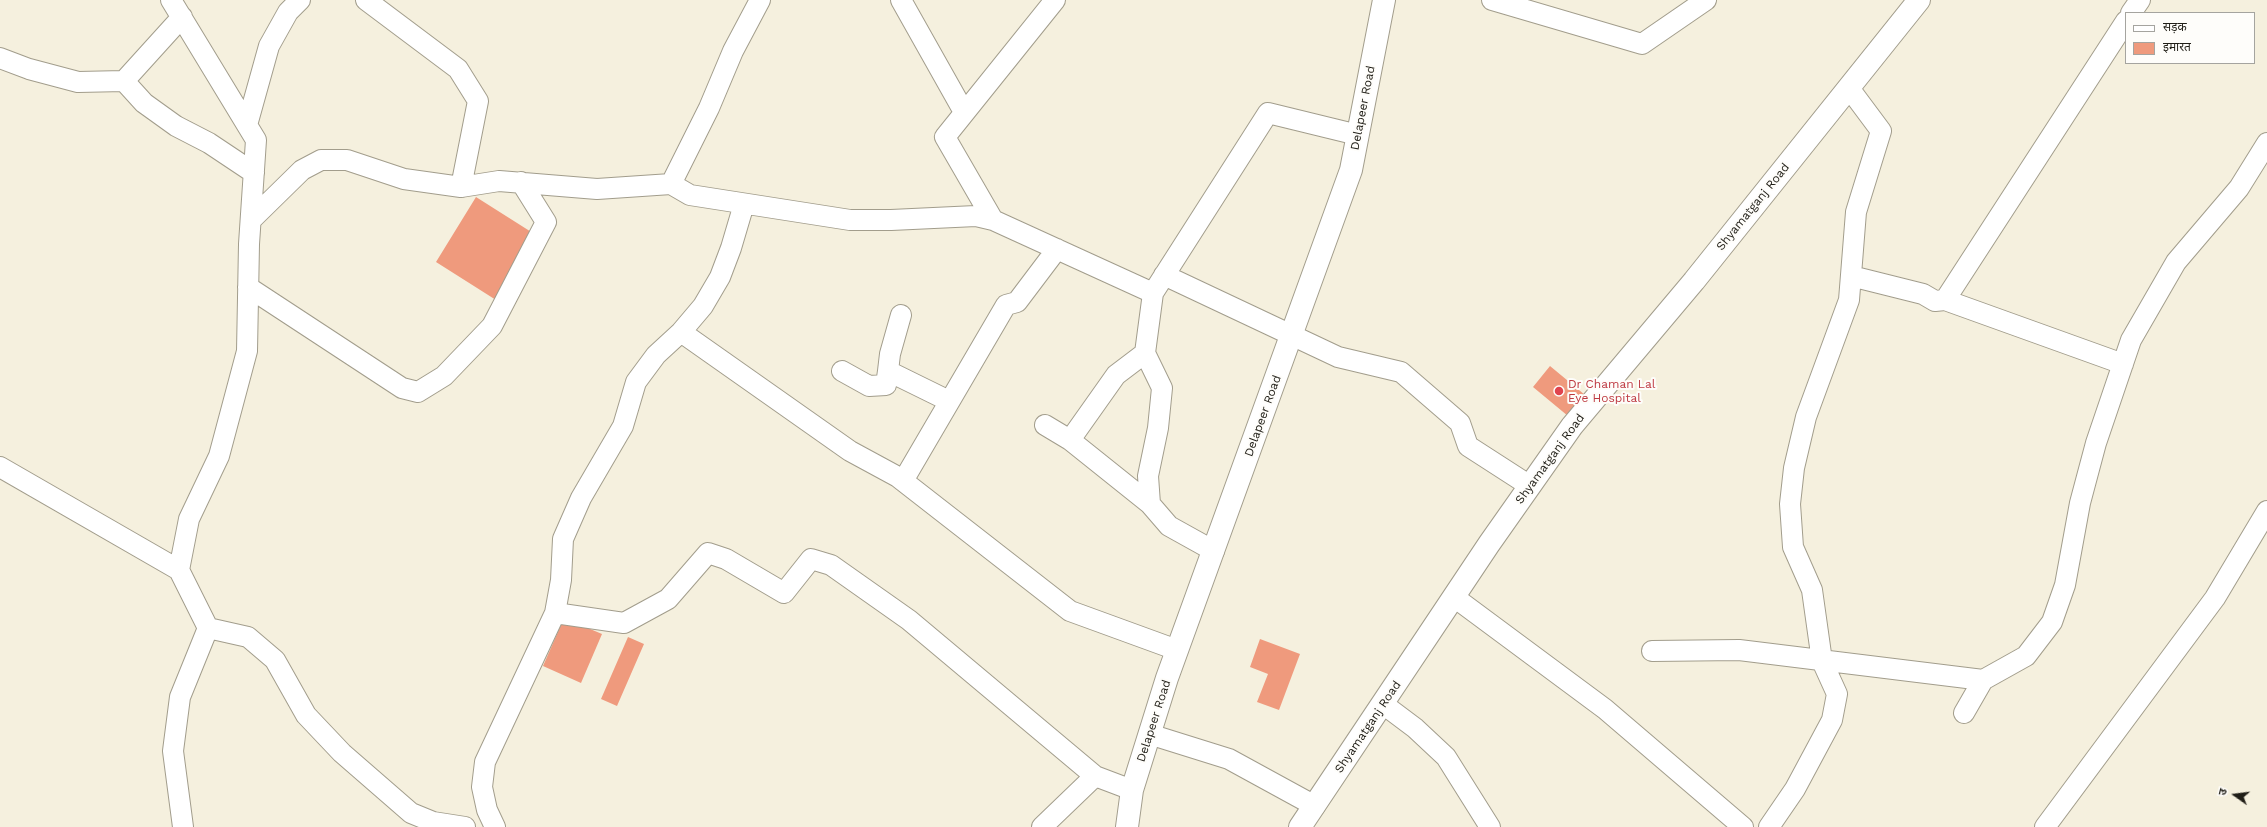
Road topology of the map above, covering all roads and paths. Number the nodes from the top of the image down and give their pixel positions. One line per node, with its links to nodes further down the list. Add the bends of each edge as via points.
1 (171, 0): 13 (street)
2 (300, 0): 19 (street, via 288,12 269,46)
3 (366, 0): 25 (street, via 458,70 478,101)
4 (760, 0): 24 (street, via 733,51 709,108)
5 (901, 0): 18 (street)
6 (1055, 0): 18 (street)
7 (1384, 0): 20 (street, Delapeer Road)
8 (1492, 0): 9 (street, via 1642,44)
9 (1706, 0)
10 (2140, 0): 12 (street)
11 (1914, 1): 17 (street, Shyamatganj Road)
12 (2132, 12)
13 (182, 17): 16 (street); 19 (street)
14 (2125, 23): 34 (street)
15 (0, 58): 16 (street, via 78,82)
16 (124, 81): 22 (street, via 144,103 176,126 210,143)
17 (1849, 88): 31 (street, via 1881,131 1856,212); 47 (street, Shyamatganj Road, via 1694,281 1572,426)
18 (964, 112): 28 (street, via 945,137)
19 (247, 125): 22 (street, via 256,140)
20 (1358, 135): 30 (street, via 1268,113); 37 (street, Delapeer Road, via 1351,170)
21 (2267, 143): 39 (street, via 2239,188 2176,262 2131,340)
22 (254, 173): 27 (street)
23 (521, 182): 24 (street, via 597,189); 25 (street, via 499,180); 32 (street, via 546,222 492,326 444,376 418,392 402,388)
24 (671, 184): 26 (street, via 690,195)
25 (461, 187): 27 (street, via 404,179 347,160 321,160 302,170)
26 (744, 204): 28 (street, via 850,220 976,216); 36 (street, via 732,248 720,277 703,306)
27 (251, 220): 32 (street)
28 (993, 220): 29 (street)
29 (1057, 248): 33 (street); 42 (street, via 1017,302 1006,305)
30 (1164, 275): 33 (street); 37 (street)
31 (1851, 276): 34 (street, via 1923,294 1935,301); 57 (street, via 1849,300 1806,417 1794,468 1790,504 1793,547 1812,590)
32 (248, 287): 51 (street, via 247,351 218,456 189,519)
33 (1153, 293): 38 (street)
34 (1945, 300): 39 (street)
35 (901, 315): 41 (street)
36 (681, 332): 46 (street, via 850,451); 53 (street, via 656,355 636,382 623,426 581,498 563,539)
37 (1292, 337): 47 (street, via 1338,357 1401,372 1460,423 1468,446); 50 (street, Delapeer Road)
38 (1145, 353): 44 (street, via 1116,376); 48 (street, via 1162,388 1158,428 1148,476)
39 (2123, 364): 58 (street, via 2096,443 2080,503 2065,585 2052,622 2026,656)
40 (842, 371): 41 (street, via 869,386 886,386)
41 (888, 371): 42 (street)
42 (949, 402): 46 (street)
43 (1045, 425): 44 (street)
44 (1070, 440): 48 (street)
45 (0, 467): 51 (street)
46 (903, 481): 55 (street, via 1070,611)
47 (1530, 486): 52 (street, Shyamatganj Road)
48 (1150, 504): 50 (street, via 1170,526)
49 (2265, 518): 74 (street, via 2214,598)
50 (1214, 551): 55 (street, Delapeer Road)
51 (179, 570): 54 (street)
52 (1454, 597): 59 (street, Shyamatganj Road); 72 (street, via 1606,709)
53 (555, 613): 62 (street, via 624,623 668,599 708,553 726,559 784,593 811,559 831,565 909,620); 67 (street, via 485,762 482,787 487,810)
54 (208, 628): 65 (street, via 180,697 173,751); 66 (street, via 248,637 275,660 306,715 342,753 411,814 433,822)
55 (1177, 650): 61 (street, Delapeer Road)
56 (1652, 651): 57 (street, via 1739,650)
57 (1822, 661): 58 (street); 73 (street, via 1836,694 1832,720 1795,789)
58 (1983, 680): 60 (street)
59 (1383, 704): 64 (street, Shyamatganj Road); 71 (street, via 1415,728 1446,757)
60 (1964, 713)
61 (1149, 734): 63 (street, Delapeer Road); 64 (street, via 1230,759)
62 (1094, 776): 63 (street); 68 (street)
63 (1132, 790): 69 (street, Delapeer Road)
64 (1315, 806): 70 (street, Shyamatganj Road)
65 (183, 827)
66 (465, 827)
67 (495, 827)
68 (1042, 827)
69 (1126, 827)
70 (1300, 827)
71 (1490, 827)
72 (1743, 827)
73 (1770, 827)
74 (2045, 827)

